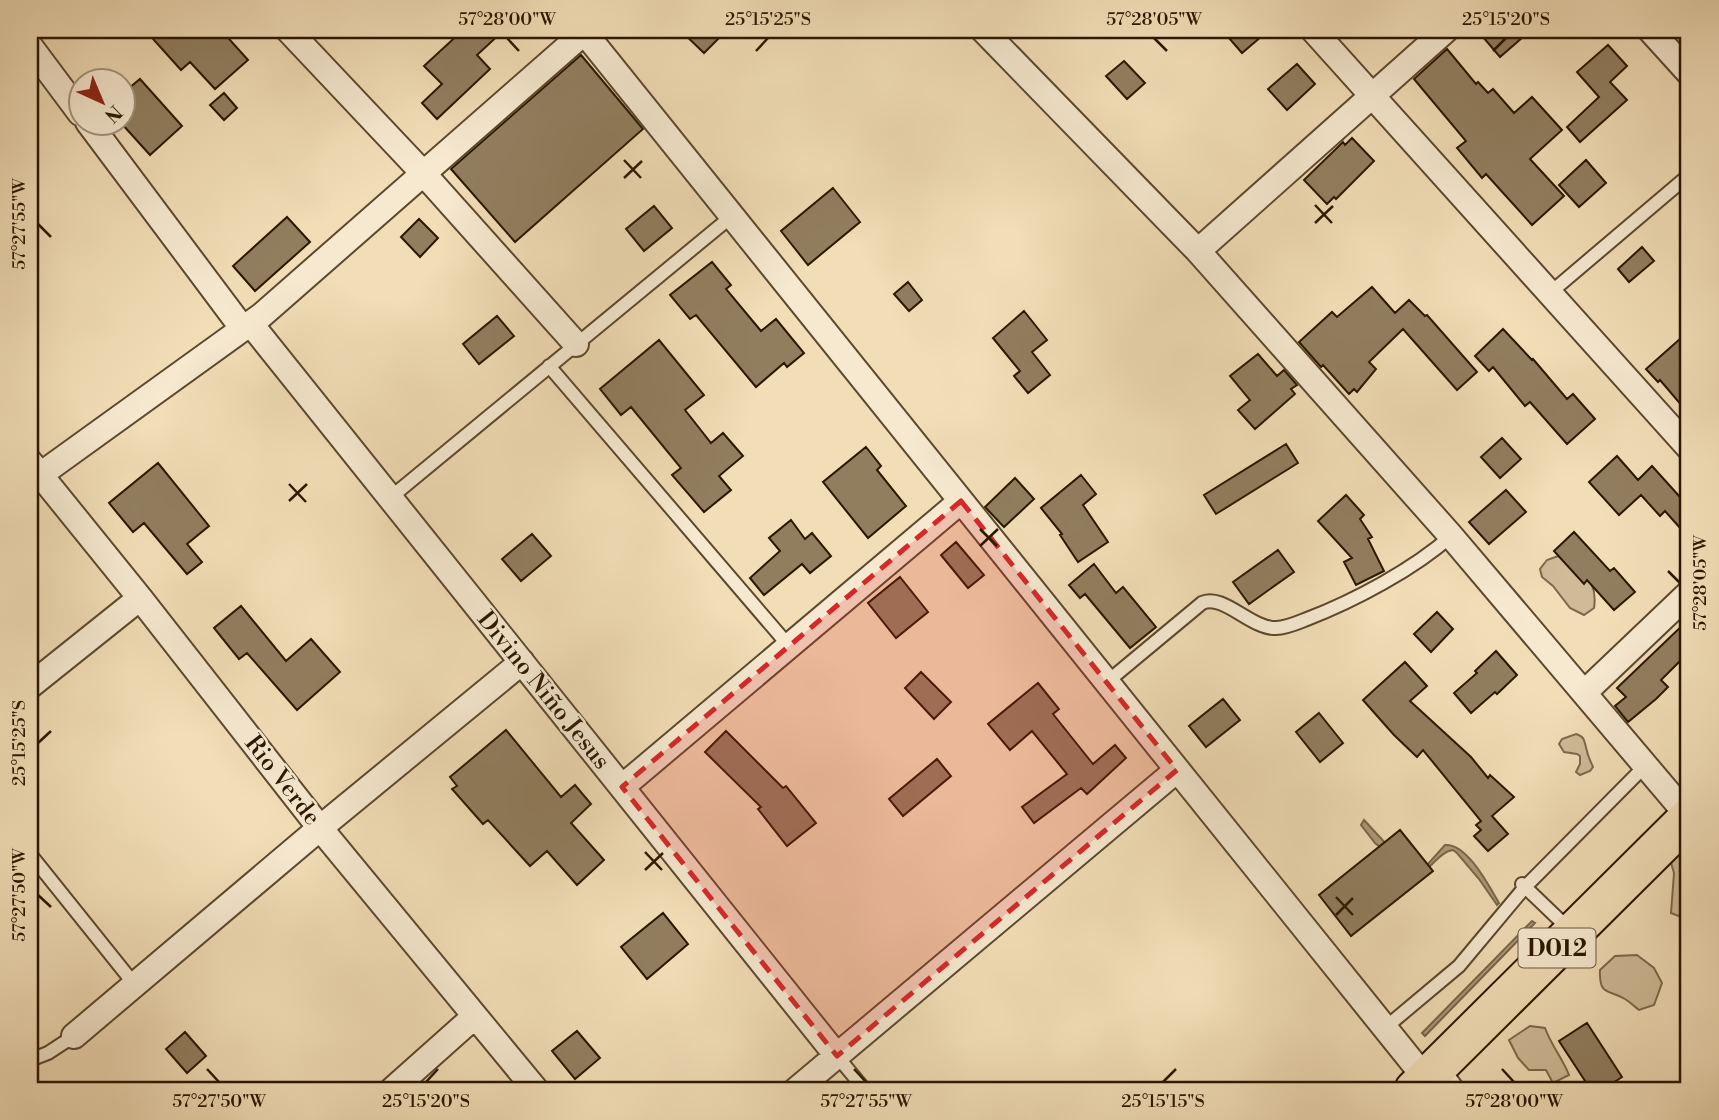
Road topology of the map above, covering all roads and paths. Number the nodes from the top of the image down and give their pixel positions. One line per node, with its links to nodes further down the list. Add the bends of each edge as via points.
1 (288, 30): 12 (street)
2 (983, 30): 15 (street)
3 (1313, 30): 10 (street)
4 (1446, 30): 10 (street)
5 (1650, 30): 8 (street)
6 (585, 31): 12 (street); 14 (street)
7 (30, 46): 9 (street)
8 (1689, 74)
9 (66, 94)
10 (1372, 96): 15 (street); 16 (street)
11 (99, 136): 17 (street, Divino Niño Jesus)
12 (423, 173): 17 (street); 18 (street)
13 (1689, 175): 16 (lane)
14 (732, 216): 18 (lane); 23 (street)
15 (1198, 251): 24 (street)
16 (1550, 293): 20 (street)
17 (247, 327): 21 (street); 22 (street, Divino Niño Jesus)
18 (576, 344): 19 (lane)
19 (549, 366): 22 (lane); 27 (lane)
20 (1689, 448)
21 (33, 468): 26 (street, Rio Verde)
22 (390, 498): 28 (street, Divino Niño Jesus)
23 (961, 500): 27 (street); 29 (street)
24 (1451, 536): 29 (lane, via 1367,591 1289,626 1264,626 1209,600); 31 (street)
25 (1689, 593): 31 (street)
26 (140, 598): 30 (street); 36 (street, Rio Verde)
27 (789, 646): 34 (street)
28 (522, 662): 34 (street, Divino Niño Jesus); 36 (street)
29 (1107, 682): 33 (street)
30 (30, 686)
31 (1584, 693): 32 (street)
32 (1644, 766): 35 (street); 38 (lane)
33 (1177, 770): 42 (street); 44 (street)
34 (622, 787): 44 (street, Divino Niño Jesus)
35 (1689, 817): 39 (main road, D012)
36 (320, 828): 40 (street); 41 (street, Rio Verde)
37 (30, 854): 40 (lane)
38 (1524, 885): 39 (lane); 42 (lane, via 1459,966)
39 (1573, 932): 46 (main road, D012)
40 (135, 985): 43 (street)
41 (475, 1016): 47 (street); 48 (street, Rio Verde)
42 (1385, 1028): 46 (street)
43 (74, 1036): 45 (lane)
44 (837, 1056): 49 (street); 50 (lane)
45 (30, 1060)
46 (1435, 1081)
47 (392, 1090)
48 (536, 1090)
49 (796, 1090)
50 (864, 1090)

